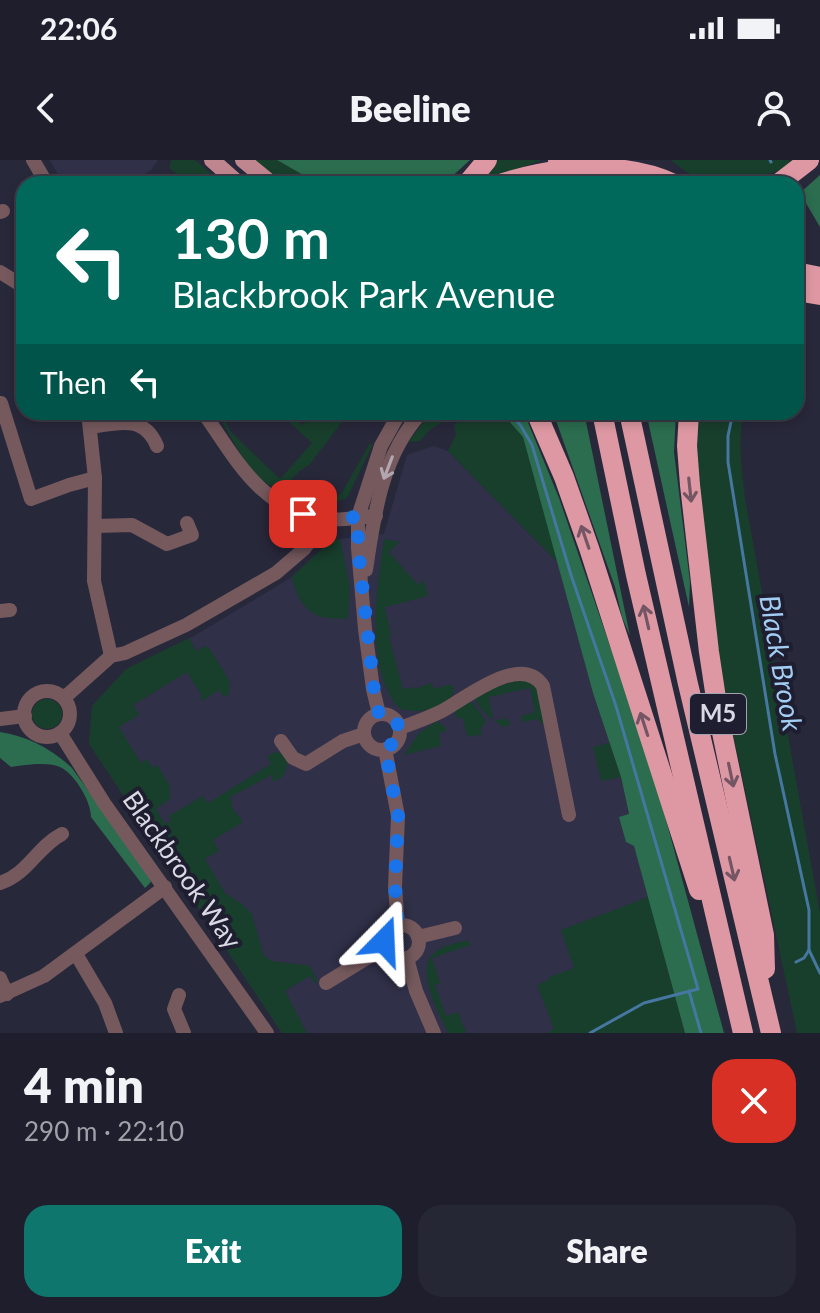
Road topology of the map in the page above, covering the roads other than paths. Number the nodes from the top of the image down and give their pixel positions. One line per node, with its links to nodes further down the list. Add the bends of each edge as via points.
1 (212, 160): 5 (main road)
2 (243, 160): 6 (main road)
3 (487, 160): 7 (highway)
4 (809, 160): 10 (highway)
5 (230, 176)
6 (262, 176)
7 (474, 176)
8 (523, 176): 9 (highway, via 609,162)
9 (666, 176)
10 (788, 176)
11 (1, 403): 21 (street)
12 (89, 420): 23 (street)
13 (104, 420): 22 (street, via 134,422 148,430)
14 (208, 420): 26 (street, via 262,491 303,514)
15 (396, 420): 25 (street, via 381,446)
16 (415, 420): 24 (street, one-way to 24, via 389,465)
17 (539, 420): 49 (highway, M5, one-way to 17, via 689,863 589,548)
18 (604, 420): 49 (highway, M5, one-way to 18)
19 (631, 420): 55 (highway, M5, one-way to 55)
20 (689, 420): 55 (highway, M5, one-way to 55, via 690,485 709,652 764,935)
21 (4, 426): 23 (street, via 32,505)
22 (157, 446)
23 (95, 478): 27 (street)
24 (376, 516): 25 (street); 29 (street)
25 (358, 517): 26 (street); 29 (street)
26 (327, 519): 30 (street, via 296,558 245,592 186,625)
27 (96, 526): 28 (street, via 132,525 167,544); 30 (street, via 94,581)
28 (192, 535)
29 (363, 590): 32 (street)
30 (111, 656): 31 (street)
31 (64, 698): 33 (street, via 50,691 36,694 26,704); 36 (street, via 70,714)
32 (379, 714): 35 (street, via 392,716); 37 (street, via 369,719)
33 (25, 716): 34 (street); 36 (street, via 37,734)
34 (0, 719)
35 (400, 728): 39 (street, via 399,739); 40 (street, via 444,710 486,684 524,673 534,676 543,686)
36 (60, 733): 43 (street, Blackbrook Way)
37 (364, 734): 38 (street, via 306,764 293,758); 39 (street, via 372,746)
38 (281, 741)
39 (385, 749): 44 (street, via 398,816)
40 (569, 815)
41 (54, 835): 42 (street, via 25,870)
42 (0, 883)
43 (165, 887): 48 (street); 58 (street, Blackbrook Way)
44 (398, 925): 46 (street, via 408,926); 47 (street, via 385,936)
45 (455, 928): 46 (street)
46 (418, 937): 50 (street, via 417,950)
47 (385, 947): 50 (street, via 394,957); 52 (street)
48 (76, 954): 53 (street); 56 (street)
49 (725, 957): 60 (highway, M5)
50 (407, 958): 59 (street)
51 (0, 978): 53 (street)
52 (326, 983)
53 (3, 995)
54 (172, 1004): 57 (street)
55 (768, 1023)
56 (116, 1033)
57 (184, 1033)
58 (267, 1033)
59 (434, 1033)
60 (743, 1033)

